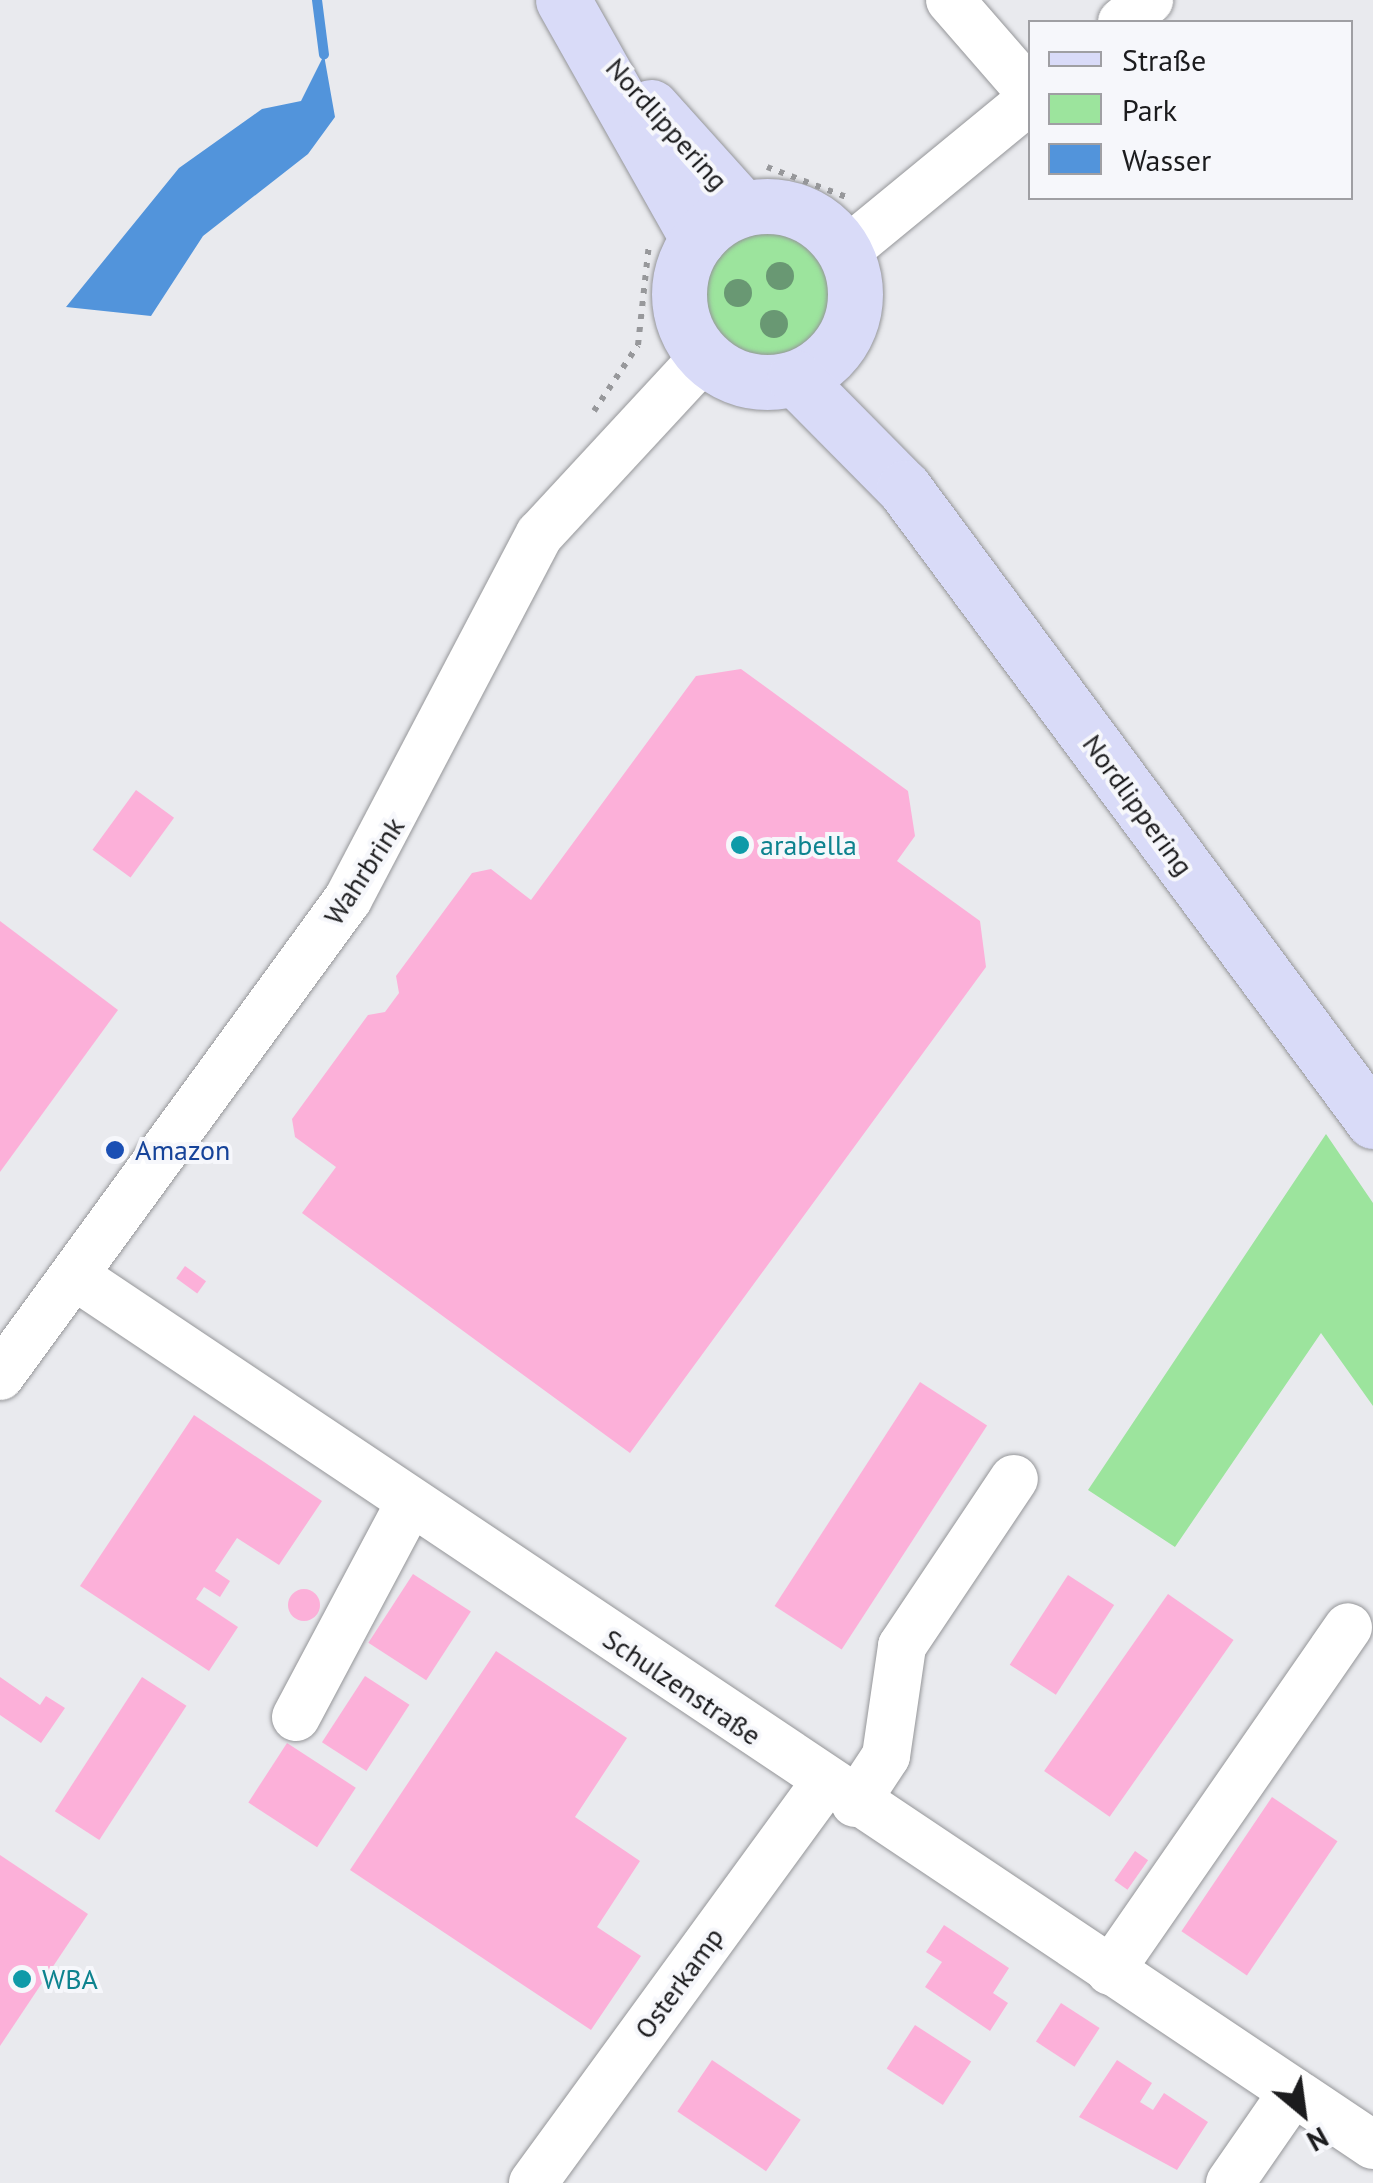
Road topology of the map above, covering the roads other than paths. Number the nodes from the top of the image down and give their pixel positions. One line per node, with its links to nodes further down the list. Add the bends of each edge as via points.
1 (950, 0): 5 (street)
2 (1149, 0): 4 (street)
3 (577, 20): 7 (main road, Nordlippering)
4 (1124, 20)
5 (1028, 90)
6 (1028, 102): 8 (street)
7 (692, 200): 8 (main road, via 805,214); 10 (main road, via 680,305)
8 (845, 252): 9 (main road, via 855,308)
9 (841, 343): 11 (main road); 12 (main road, Nordlippering)
10 (705, 356): 11 (main road, via 740,378); 14 (street, Wahrbrink, via 540,534 368,868)
11 (795, 378): 12 (main road, Nordlippering)
12 (904, 488): 13 (main road, Nordlippering)
13 (1373, 1121)
14 (75, 1276): 15 (street, Wahrbrink); 17 (street, Schulzenstraße)
15 (0, 1376)
16 (1014, 1479): 20 (street, Osterkamp, via 902,1646 886,1756)
17 (410, 1504): 19 (street); 20 (street, Schulzenstraße)
18 (1348, 1627): 21 (street)
19 (296, 1717)
20 (840, 1793): 21 (street, Schulzenstraße); 24 (street, Osterkamp)
21 (1110, 1972): 22 (street, Schulzenstraße)
22 (1293, 2092): 23 (street, Schulzenstraße); 25 (street)
23 (1373, 2145)
24 (533, 2183)
25 (1230, 2183)

